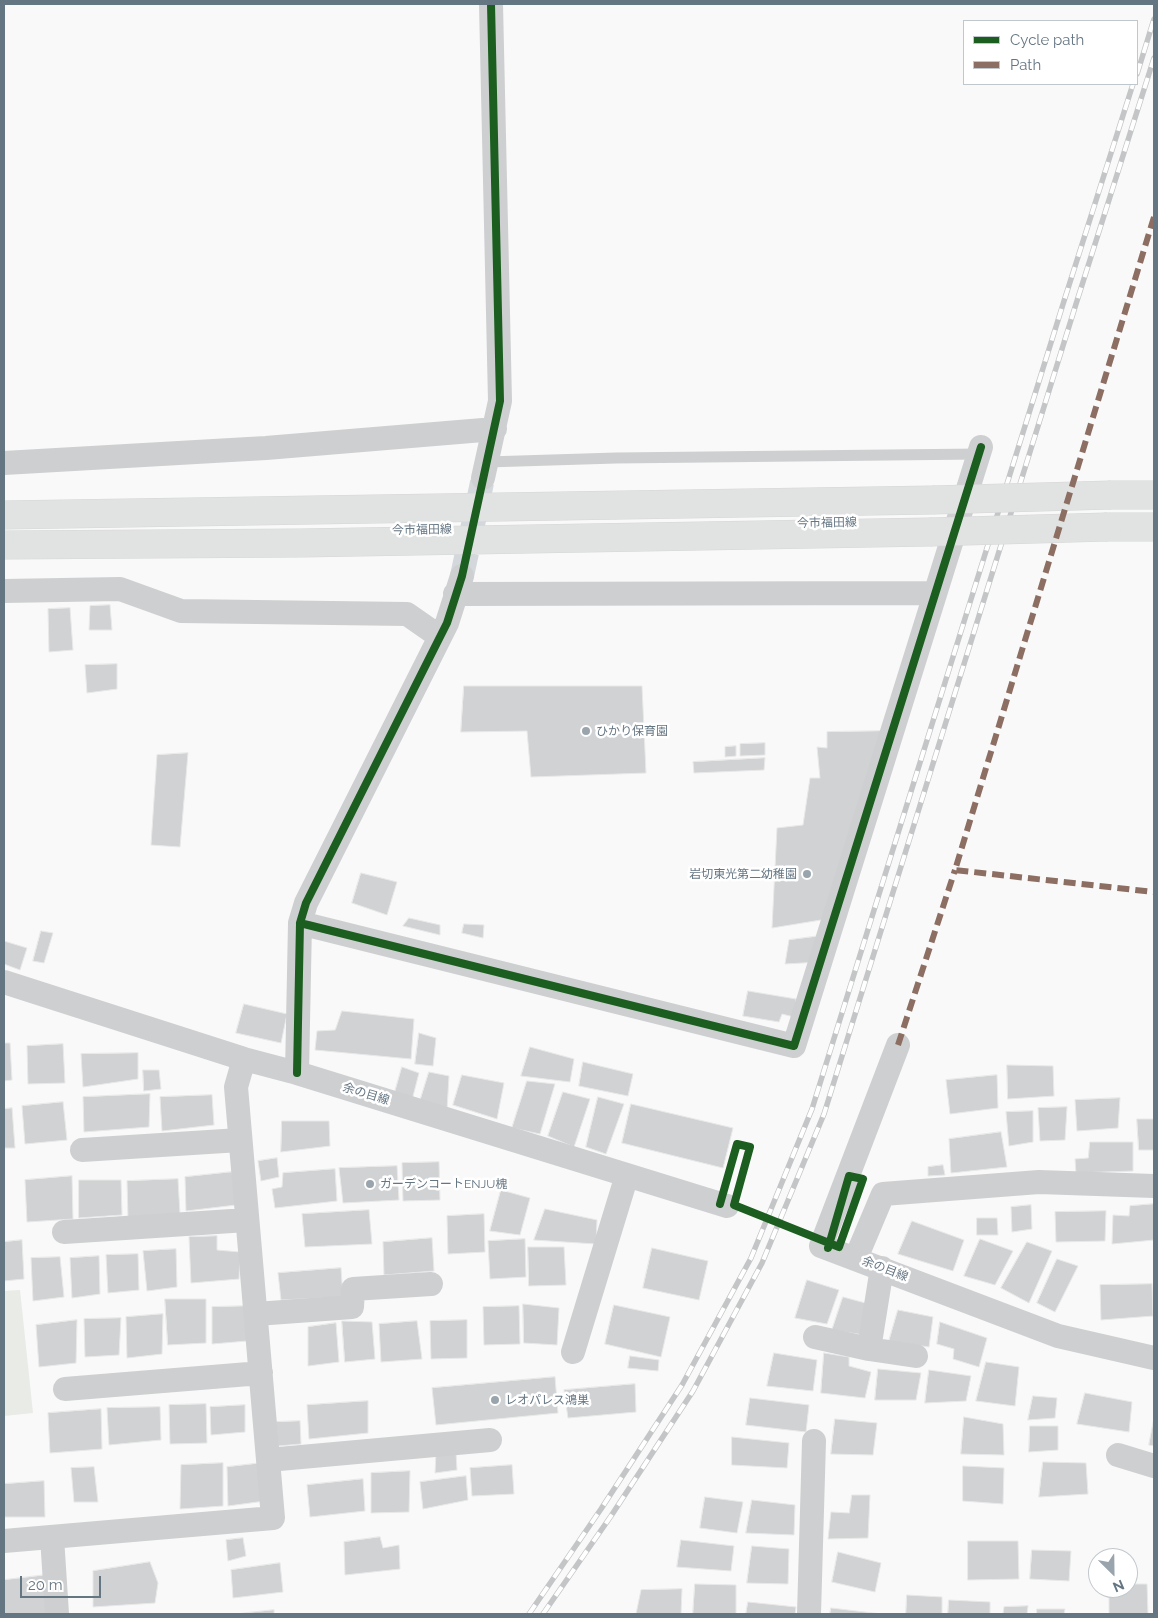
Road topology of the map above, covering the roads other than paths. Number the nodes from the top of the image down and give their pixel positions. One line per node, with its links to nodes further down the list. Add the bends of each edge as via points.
1 (491, 4): 2 (street, via 500,401)
2 (495, 429): 4 (street, via 266,448); 5 (street)
3 (980, 451): 5 (lane, via 616,458); 11 (street)
4 (4, 463)
5 (485, 470)
6 (1154, 494): 7 (main road, 今市福田線, bridge)
7 (4, 515)
8 (1154, 527): 9 (main road, 今市福田線, bridge, via 338,543)
9 (4, 545)
10 (4, 591): 12 (street, via 120,588 181,612 407,614)
11 (935, 593): 12 (street, via 459,585); 13 (street, via 794,1046)
12 (440, 637): 13 (street, via 306,903)
13 (300, 923): 17 (street)
14 (4, 982): 16 (street, 余の目線)
15 (898, 1045): 25 (street, 余の目線, via 821,1246)
16 (241, 1070): 17 (street, 余の目線); 18 (street, via 236,1087)
17 (297, 1073): 20 (street, 余の目線)
18 (240, 1140): 19 (street); 23 (street)
19 (82, 1150)
20 (627, 1175): 22 (street, 余の目線); 31 (street)
21 (1154, 1186): 25 (street, via 1039,1182 883,1194)
22 (727, 1205)
23 (247, 1220): 24 (street); 28 (street)
24 (64, 1232)
25 (848, 1253): 26 (street, 余の目線)
26 (882, 1268): 30 (street); 33 (street, 余の目線, via 1058,1336)
27 (431, 1284): 28 (street, via 353,1289 352,1307)
28 (256, 1314): 34 (street)
29 (815, 1337): 30 (street)
30 (869, 1349): 32 (street)
31 (573, 1352)
32 (916, 1356)
33 (1154, 1358)
34 (260, 1372): 35 (street); 39 (street)
35 (65, 1389)
36 (490, 1440): 39 (street)
37 (814, 1441): 44 (street)
38 (1118, 1455): 40 (street)
39 (268, 1460): 41 (street, via 273,1518)
40 (1154, 1466)
41 (52, 1537): 42 (street); 43 (street)
42 (4, 1541)
43 (57, 1614)
44 (809, 1614)

